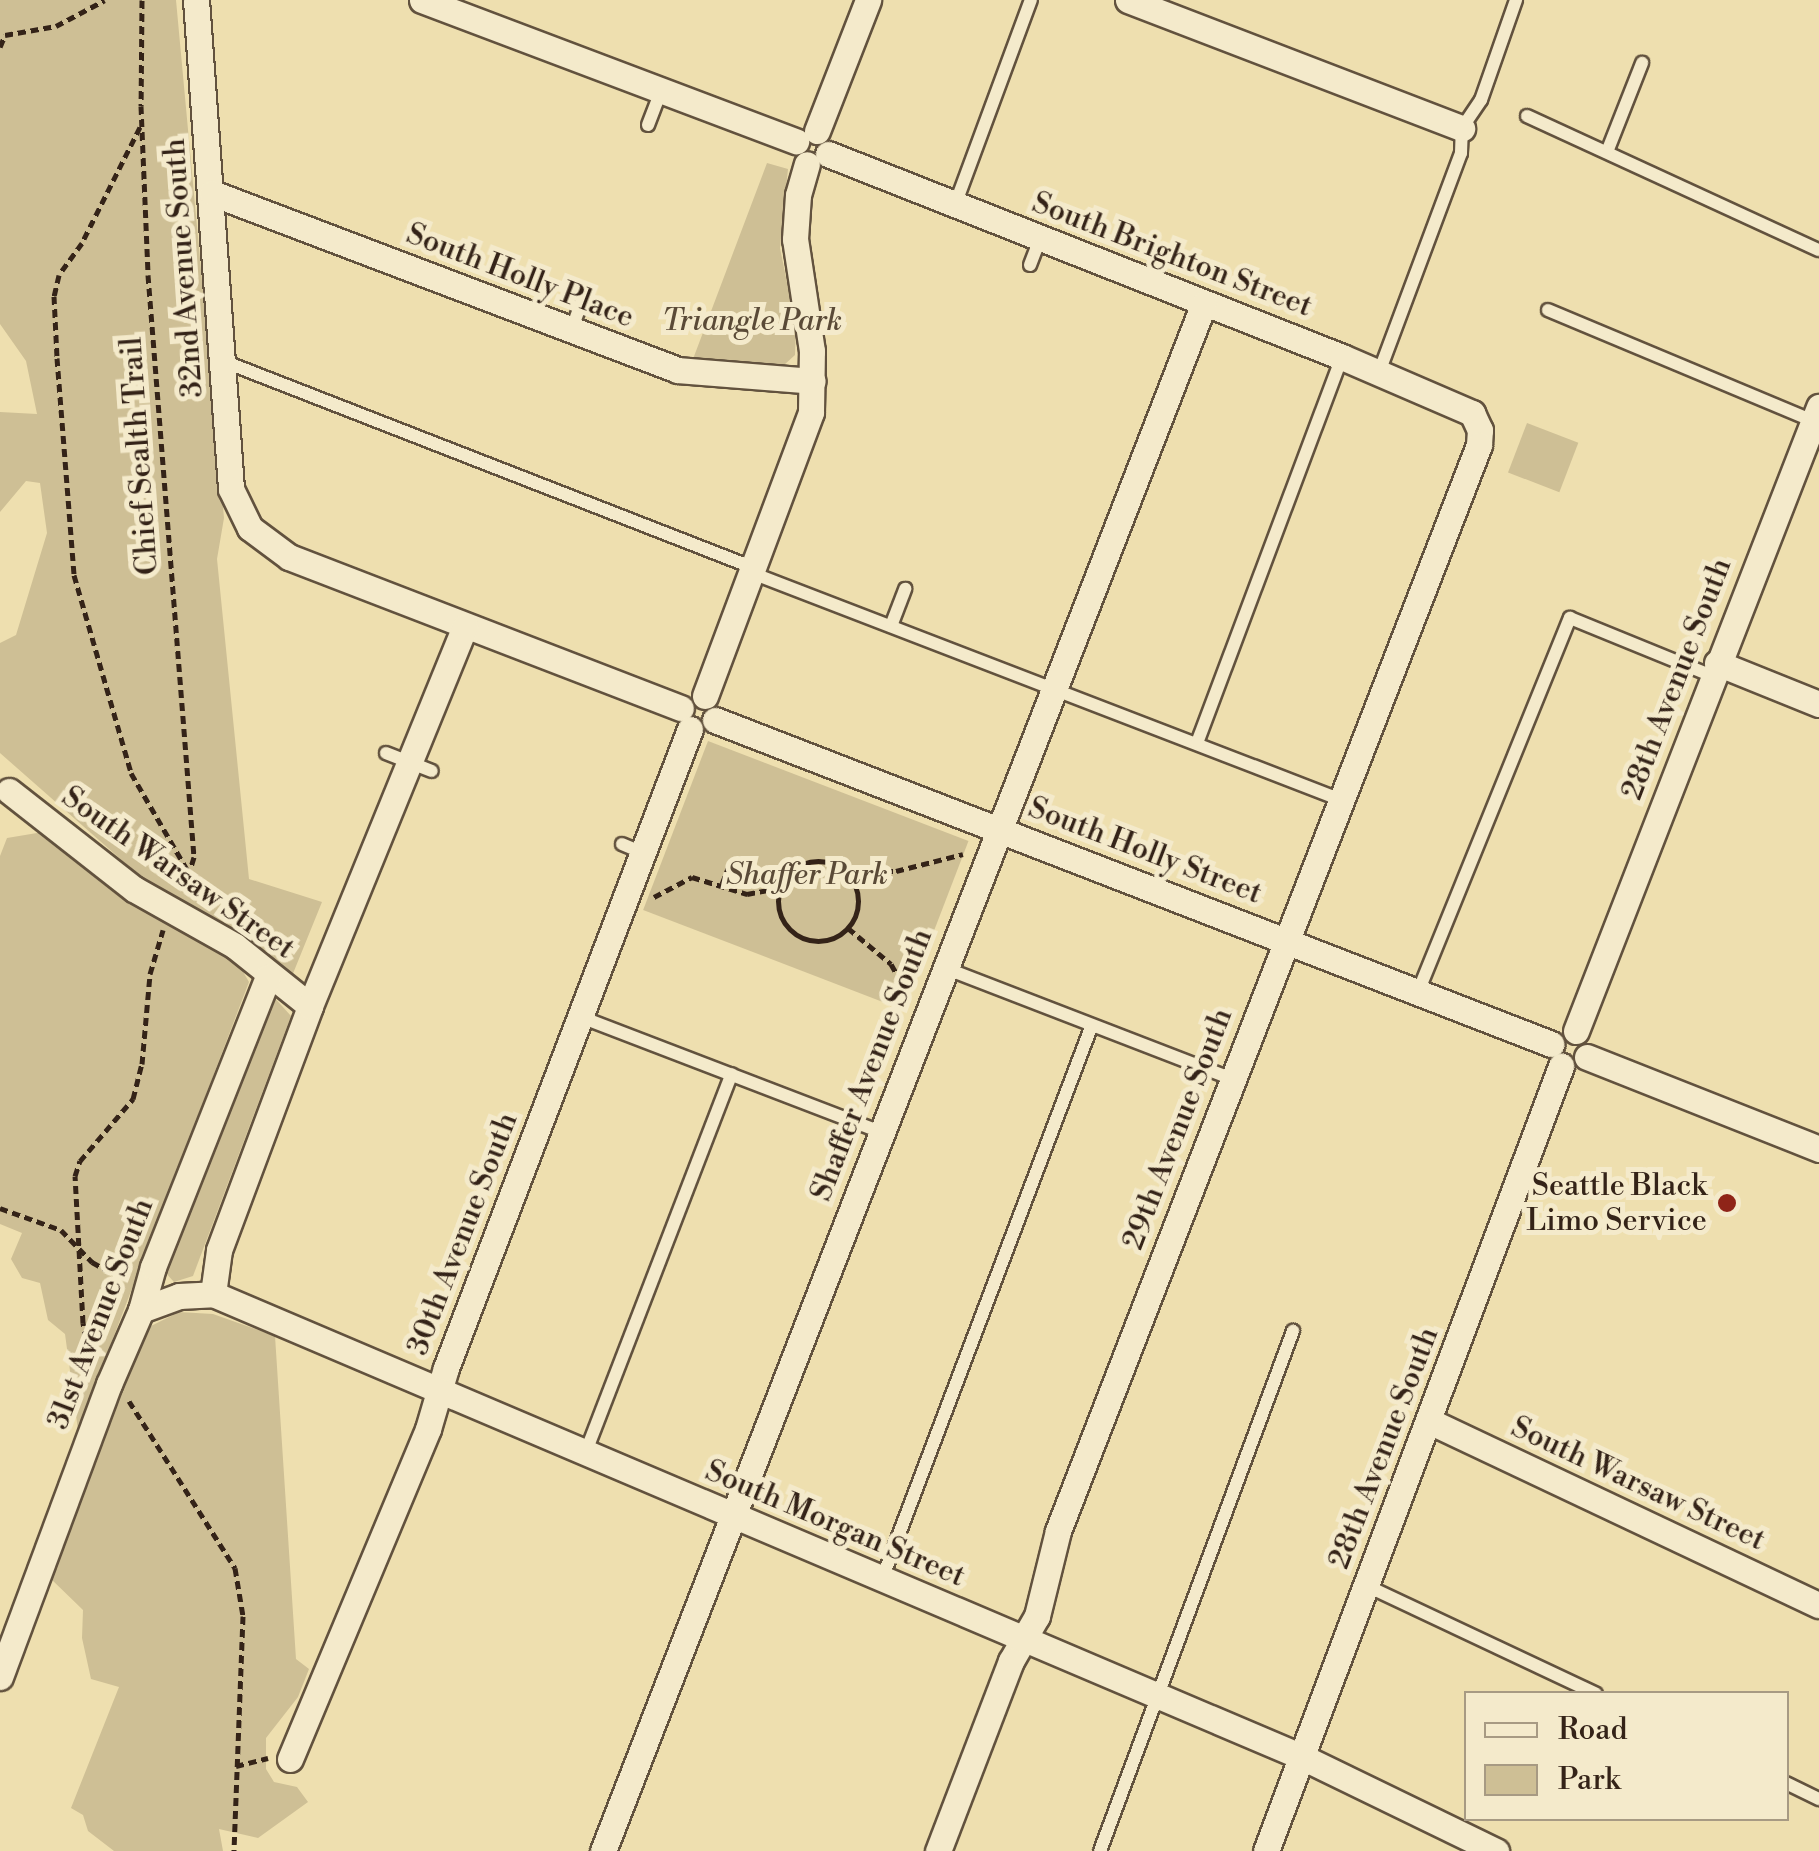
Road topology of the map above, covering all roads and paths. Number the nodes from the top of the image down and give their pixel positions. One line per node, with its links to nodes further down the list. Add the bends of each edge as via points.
1 (105, 0): 9 (path, via 56,26 5,35)
2 (142, 0): 13 (path, Chief Sealth Trail)
3 (196, 0): 18 (street, 32nd Avenue South)
4 (422, 0): 11 (street, South Brighton Street)
5 (868, 0): 16 (street, 30th Avenue South)
6 (1031, 0): 19 (lane)
7 (1128, 0): 15 (street)
8 (1516, 0): 15 (lane, via 1481,100)
9 (0, 46)
10 (1642, 63): 17 (lane)
11 (661, 91): 14 (lane); 16 (street, South Brighton Street)
12 (1527, 116): 17 (lane)
13 (141, 125): 48 (path, Chief Sealth Trail, via 194,857); 48 (path, via 82,244 59,275 56,342 74,575 130,773)
14 (648, 126)
15 (1462, 128): 29 (lane, via 1461,153)
16 (812, 148): 19 (street, South Brighton Street); 30 (street, 30th Avenue South, via 798,195 795,239)
17 (1607, 152): 21 (lane)
18 (212, 193): 26 (street, South Holly Place); 28 (street, 32nd Avenue South)
19 (955, 205): 20 (street, South Brighton Street)
20 (1040, 239): 22 (lane); 24 (street, South Brighton Street)
21 (1819, 250)
22 (1030, 265)
23 (584, 296): 26 (lane)
24 (1204, 303): 27 (street, South Brighton Street); 39 (street, Shaffer Avenue South)
25 (1548, 310): 31 (lane)
26 (571, 331): 30 (street, South Holly Place, via 677,370)
27 (1342, 357): 29 (street, South Brighton Street); 42 (lane)
28 (223, 361): 33 (street, 32nd Avenue South, via 232,489); 34 (lane)
29 (1378, 375): 32 (street, South Brighton Street, via 1472,413)
30 (813, 382): 34 (street, 30th Avenue South, via 806,432)
31 (1816, 414): 38 (street, 28th Avenue South)
32 (1480, 430): 44 (street, 29th Avenue South)
33 (250, 528): 36 (street, South Holly Street, via 289,557)
34 (753, 570): 37 (lane); 41 (street, 30th Avenue South)
35 (905, 588): 37 (lane)
36 (464, 626): 41 (street, South Holly Street); 59 (street)
37 (891, 626): 39 (lane)
38 (1715, 670): 40 (street); 58 (lane, via 1570,618); 63 (street, 28th Avenue South)
39 (1052, 689): 42 (lane); 45 (street, Shaffer Avenue South)
40 (1819, 704)
41 (698, 713): 45 (street, South Holly Street); 53 (street, 30th Avenue South, via 632,848)
42 (1197, 742): 44 (lane)
43 (3, 796): 57 (street, South Warsaw Street, via 134,889 235,946)
44 (1340, 799): 55 (street, 29th Avenue South)
45 (994, 839): 47 (path, via 896,870); 55 (street, South Holly Street); 56 (street, Shaffer Avenue South)
46 (728, 868): 49 (path)
47 (845, 870): 50 (path, via 828,862 803,864); 54 (path, via 859,898)
48 (188, 873): 51 (path, Chief Sealth Trail)
49 (722, 885): 50 (path, via 747,894); 53 (path, via 680,880)
50 (781, 887): 54 (path, via 781,916 797,936 822,942)
51 (175, 904)
52 (168, 920): 71 (path, via 150,974 133,1098 75,1176)
53 (617, 922): 60 (street, 30th Avenue South)
54 (848, 928): 61 (path, via 892,964)
55 (1287, 940): 58 (street, South Holly Street); 67 (street, 29th Avenue South)
56 (945, 968): 61 (street, Shaffer Avenue South); 62 (lane)
57 (268, 977): 59 (street, South Warsaw Street); 73 (street, 31st Avenue South)
58 (1418, 992): 64 (street, South Holly Street)
59 (310, 1006): 72 (street, via 219,1250)
60 (581, 1017): 66 (lane); 77 (street, 30th Avenue South)
61 (924, 1021): 68 (street, Shaffer Avenue South)
62 (1092, 1025): 67 (lane); 81 (lane)
63 (1576, 1032): 64 (street, via 1561,1032); 65 (street, via 1587,1042)
64 (1556, 1055): 65 (street, via 1576,1068); 78 (street, 28th Avenue South)
65 (1587, 1057): 69 (street)
66 (732, 1074): 68 (lane); 79 (lane)
67 (1232, 1079): 84 (street, 29th Avenue South, via 1058,1531 1038,1616)
68 (881, 1132): 80 (street, Shaffer Avenue South)
69 (1819, 1149)
70 (0, 1208): 71 (path, via 61,1230)
71 (78, 1248): 73 (path); 75 (path)
72 (213, 1294): 73 (street); 77 (street, South Morgan Street)
73 (144, 1301): 85 (street, 31st Avenue South)
74 (1293, 1331): 87 (lane)
75 (92, 1372)
76 (121, 1390): 92 (path, via 235,1568 242,1616)
77 (439, 1392): 79 (street, South Morgan Street); 89 (street, 30th Avenue South)
78 (1429, 1421): 82 (street, 28th Avenue South); 83 (street, South Warsaw Street)
79 (586, 1454): 80 (street, South Morgan Street)
80 (732, 1516): 81 (street, South Morgan Street); 93 (street, Shaffer Avenue South)
81 (881, 1580): 84 (street, South Morgan Street)
82 (1368, 1586): 86 (lane); 88 (street, 28th Avenue South)
83 (1819, 1605)
84 (1023, 1639): 87 (street, South Morgan Street); 94 (street, 29th Avenue South)
85 (0, 1677)
86 (1590, 1691)
87 (1158, 1696): 88 (street, South Morgan Street); 95 (lane)
88 (1302, 1757): 96 (street, 28th Avenue South); 97 (street, South Morgan Street)
89 (290, 1759)
90 (1789, 1784): 91 (lane)
91 (1819, 1798)
92 (234, 1851)
93 (603, 1851)
94 (938, 1851)
95 (1100, 1851)
96 (1266, 1851)
97 (1496, 1851)

